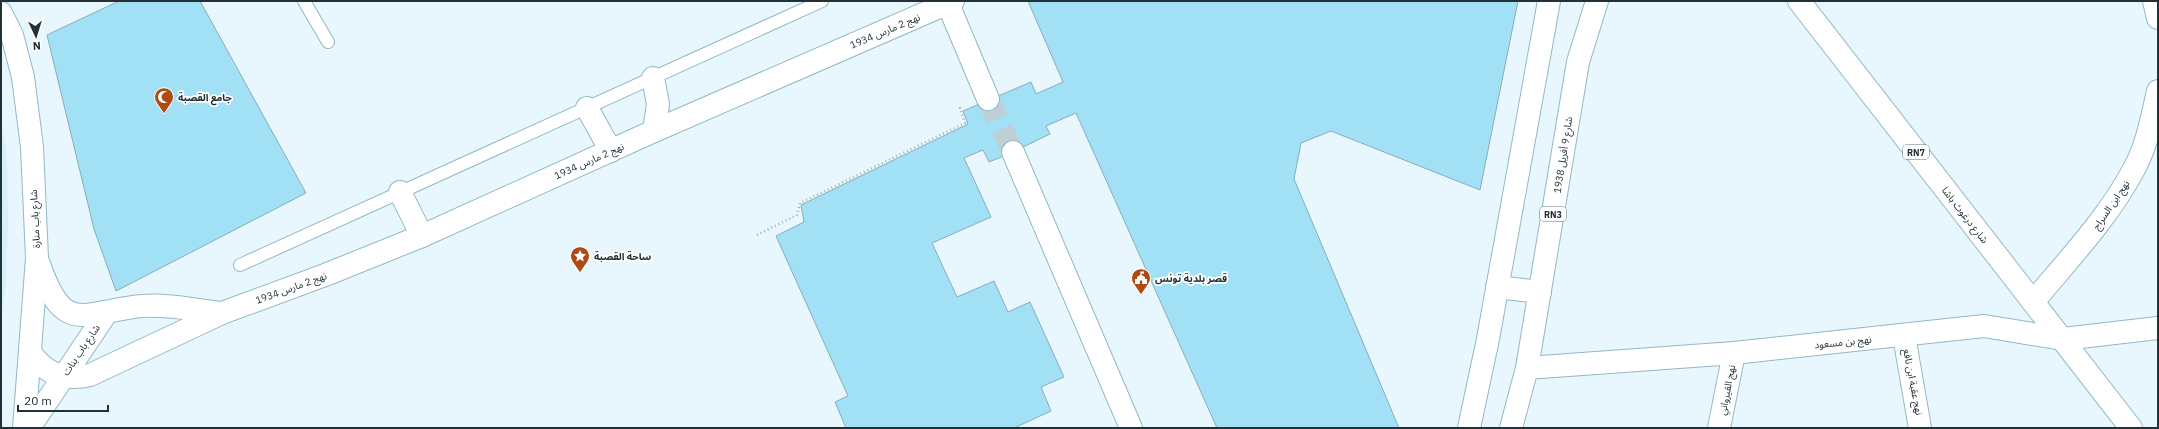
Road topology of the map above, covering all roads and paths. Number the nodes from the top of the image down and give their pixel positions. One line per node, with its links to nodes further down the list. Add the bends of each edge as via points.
1 (304, 1): 11 (lane)
2 (822, 1): 13 (lane)
3 (1549, 1): 25 (main road)
4 (1585, 1): 12 (main road)
5 (1597, 1): 12 (main road, شارع 9 أفريل 1938 / RN3)
6 (1799, 1): 27 (main road, شارع درغوث باشا / RN7)
7 (2154, 1): 10 (main road)
8 (950, 2): 15 (main road); 17 (main road, نهج 2 مارس 1934)
9 (1, 13): 23 (main road, شارع باب منارة, via 12,34 23,77 32,147)
10 (2158, 18)
11 (328, 42)
12 (1578, 62): 26 (main road, شارع 9 أفريل 1938 / RN3)
13 (653, 78): 16 (lane); 17 (main road, via 658,104)
14 (2158, 91): 27 (main road, نهج ابن السراج, via 2151,125 2135,169 2094,231)
15 (987, 98): 21 (path, via 960,108 965,123 800,203 797,214)
16 (587, 108): 18 (main road); 20 (lane)
17 (654, 131): 18 (main road, نهج 2 مارس 1934)
18 (610, 151): 22 (main road, نهج 2 مارس 1934)
19 (1013, 152): 40 (main road)
20 (400, 192): 22 (main road); 24 (lane)
21 (757, 235)
22 (422, 236): 29 (main road, نهج 2 مارس 1934, via 325,276)
23 (37, 258): 28 (main road, نهج 2 مارس 1934, via 56,303 65,310 82,316); 33 (main road, شارع باب منارة)
24 (240, 265)
25 (1497, 287): 26 (main road); 41 (main road)
26 (1540, 292): 35 (main road, شارع 9 أفريل 1938 / RN3)
27 (2033, 302): 32 (main road, شارع درغوث باشا / RN7)
28 (106, 312): 29 (main road, نهج 2 مارس 1934, via 142,306 169,306); 36 (main road, شارع باب بنات)
29 (222, 313): 36 (main road, نهج 2 مارس 1934, via 90,375)
30 (2158, 328): 32 (main road, نهج بن مسعود)
31 (1904, 336): 32 (main road, نهج بن مسعود, via 1984,326); 34 (main road, نهج بن مسعود); 37 (main road, نهج عقبة ابن نافع)
32 (2063, 339): 44 (main road, شارع درغوث باشا / RN7)
33 (30, 352): 36 (main road, نهج 2 مارس 1934, via 38,364 49,372); 38 (main road, شارع باب منارة)
34 (1734, 353): 35 (main road, نهج بن مسعود); 43 (main road, نهج القيرواني)
35 (1527, 368): 42 (main road, شارع 9 أفريل 1938 / RN3)
36 (63, 377): 39 (main road, شارع باب بنات)
37 (1921, 427)
38 (24, 428)
39 (29, 428)
40 (1131, 428)
41 (1469, 428)
42 (1511, 428)
43 (1719, 428)
44 (2131, 428)

